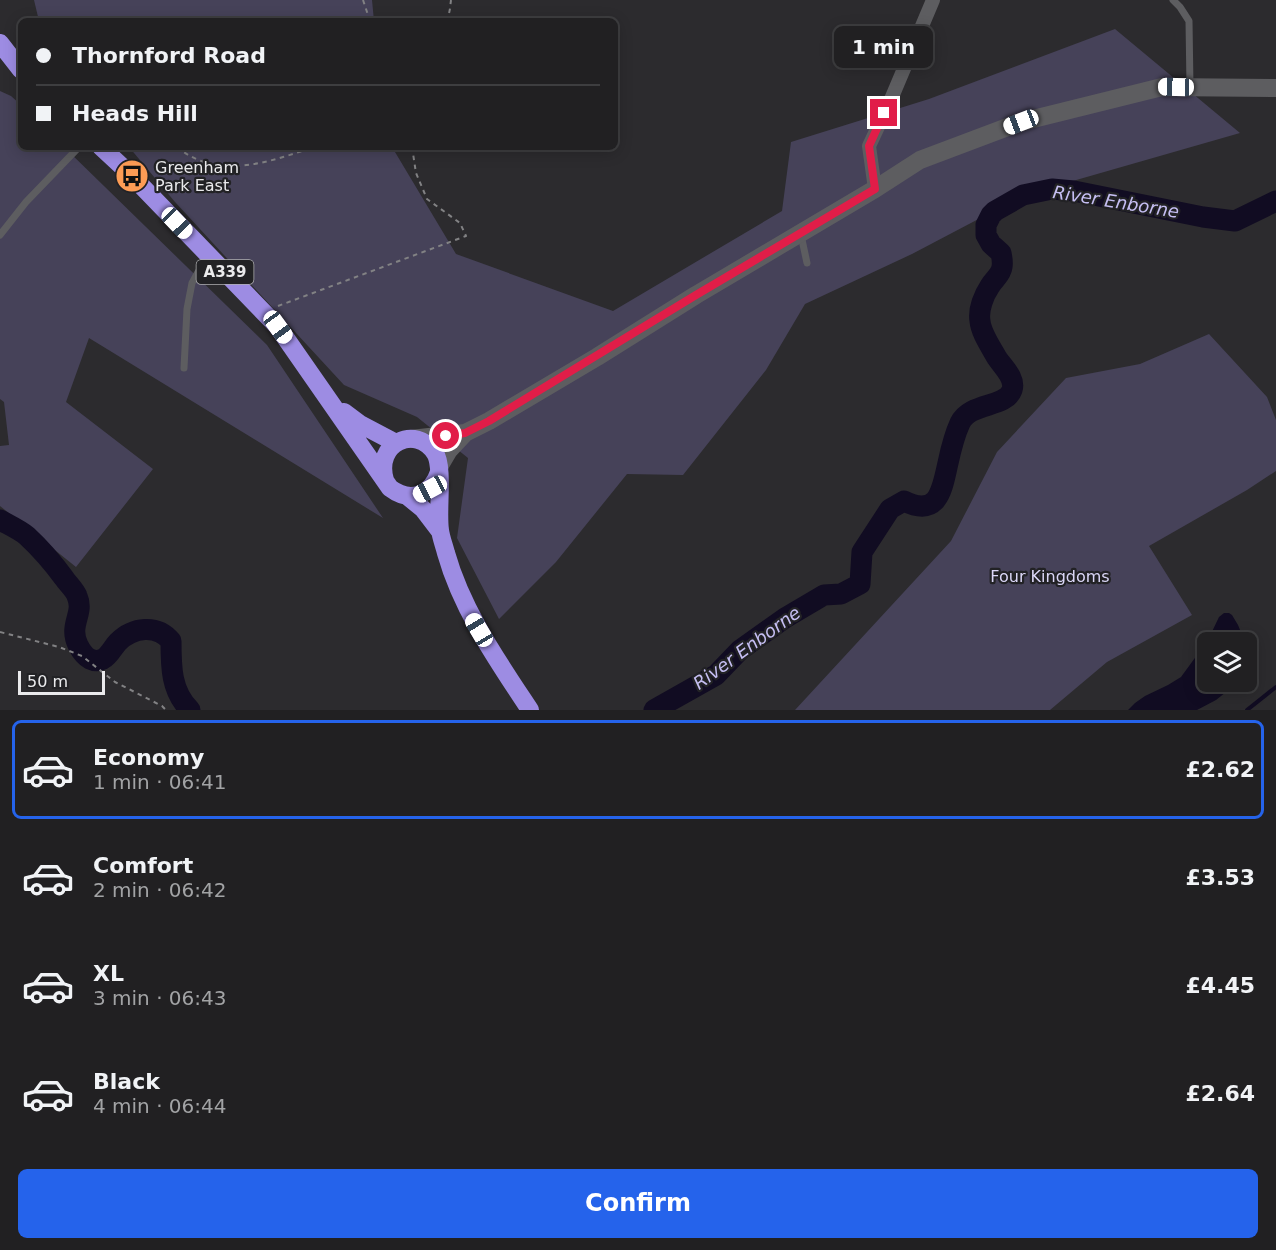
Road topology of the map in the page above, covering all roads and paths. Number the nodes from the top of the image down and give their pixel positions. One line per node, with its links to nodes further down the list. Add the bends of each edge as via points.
1 (363, 0): 5 (path)
2 (451, 0): 6 (path)
3 (933, 0): 18 (street, via 869,146)
4 (1173, 0): 11 (lane, via 1189,21)
5 (370, 18)
6 (447, 18)
7 (0, 43): 9 (highway)
8 (0, 63): 10 (highway)
9 (18, 66)
10 (18, 73)
11 (1190, 87): 12 (street); 18 (street, via 1161,87 1021,122 920,160)
12 (1276, 88)
13 (76, 150): 20 (lane)
14 (104, 150): 21 (highway, A339)
15 (180, 150): 16 (path, via 201,163 219,166 238,166)
16 (305, 150)
17 (412, 150): 23 (path, via 416,173 427,199 460,223 466,236)
18 (875, 189): 19 (street)
19 (800, 233): 22 (lane); 26 (street)
20 (0, 235)
21 (208, 254): 23 (highway, A339); 24 (lane, via 192,283)
22 (807, 263)
23 (264, 311): 25 (highway, A339)
24 (184, 368)
25 (330, 399): 27 (highway, A339, via 360,424); 29 (highway, A339)
26 (465, 433): 27 (street); 28 (street, via 449,450)
27 (403, 441): 28 (highway, via 427,444 437,457); 29 (highway, via 388,450 383,459)
28 (439, 469): 30 (highway, via 430,489); 31 (highway)
29 (385, 480): 30 (highway, via 390,488)
30 (407, 496): 31 (highway)
31 (440, 530): 34 (highway, via 452,574 470,614)
32 (0, 632): 33 (path, via 59,646 82,656 115,682)
33 (166, 710)
34 (530, 710)

